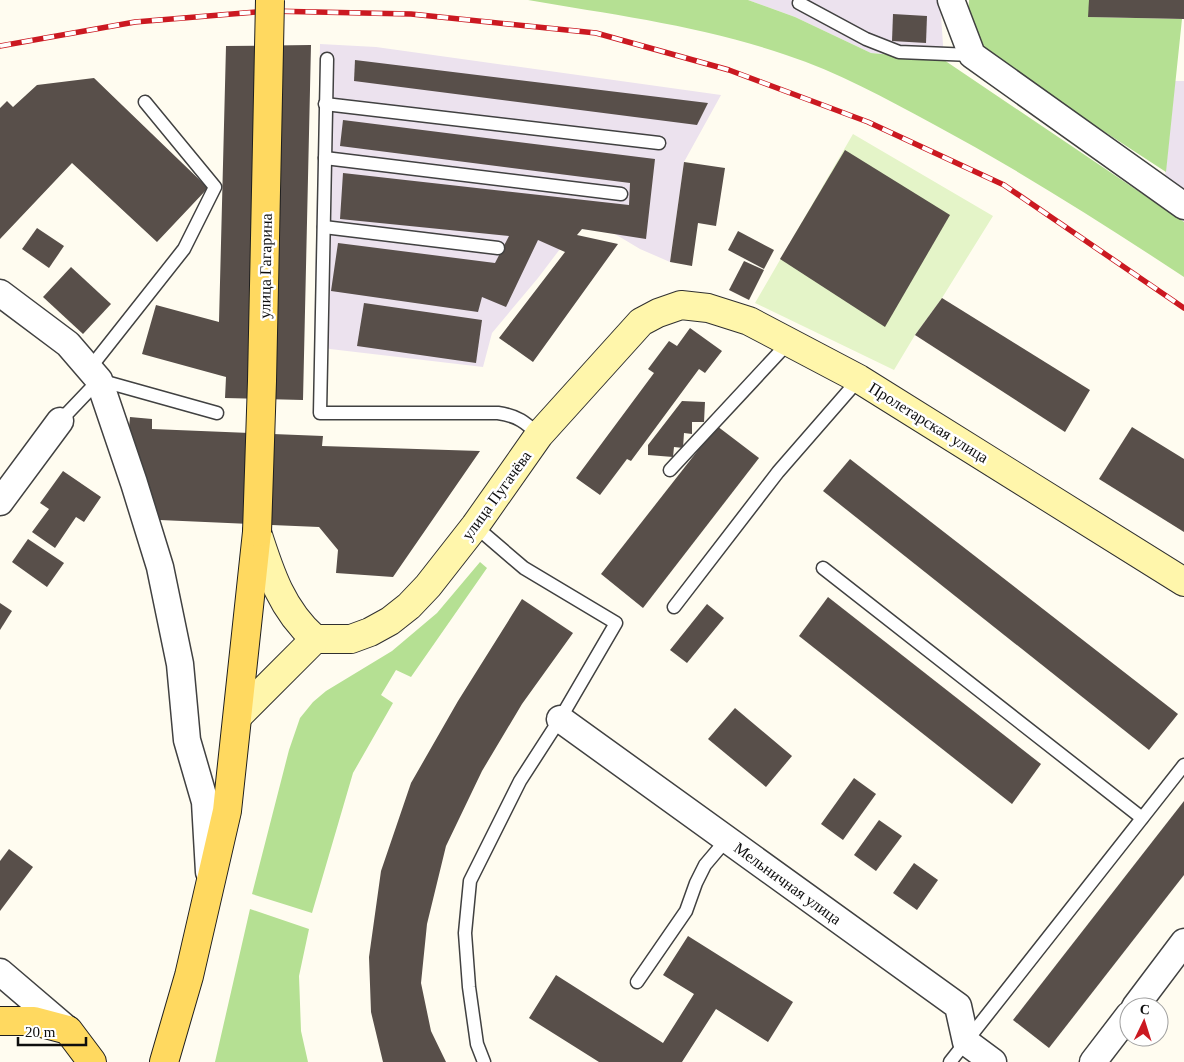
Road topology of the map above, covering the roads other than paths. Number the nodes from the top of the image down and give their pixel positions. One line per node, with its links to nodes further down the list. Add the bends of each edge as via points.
1 (270, 0): 25 (main road, улица Гагарина, bridge)
2 (951, 0): 4 (street)
3 (799, 3): 4 (lane, via 866,39 899,52)
4 (972, 55): 11 (street)
5 (327, 59): 7 (lane)
6 (145, 102): 17 (lane, via 215,187 184,249)
7 (325, 104): 8 (lane); 9 (lane)
8 (659, 143)
9 (325, 158): 10 (lane); 12 (lane)
10 (621, 194)
11 (1184, 206)
12 (324, 227): 13 (lane); 21 (lane, via 320,413 498,412 524,421)
13 (498, 248)
14 (0, 293): 17 (street, via 68,344)
15 (658, 313): 16 (main road, Пролетарская улица, via 680,305 708,308 749,321); 21 (main road, улица Пугачёва, via 641,322)
16 (789, 342): 18 (main road, Пролетарская улица); 22 (lane)
17 (94, 374): 19 (lane); 20 (lane); 35 (street, via 134,483 160,567 180,664 187,740 205,802)
18 (859, 379): 27 (main road, Пролетарская улица); 28 (lane, via 778,472)
19 (217, 413)
20 (60, 420): 23 (street)
21 (539, 435): 24 (main road, улица Пугачёва)
22 (670, 470)
23 (0, 502)
24 (475, 526): 29 (main road, улица Пугачёва, via 428,586 390,621 351,639); 31 (lane, via 524,568 616,623)
25 (257, 532): 29 (main road, via 271,576 289,610); 30 (main road, улица Гагарина)
26 (823, 568): 33 (lane)
27 (1184, 582)
28 (674, 607)
29 (315, 640): 30 (main road)
30 (238, 716): 35 (main road, улица Гагарина, via 227,812)
31 (560, 719): 34 (street, Мельничная улица); 48 (lane, via 520,781 470,881 465,942 477,1044)
32 (1184, 765): 33 (lane)
33 (1142, 818): 44 (lane)
34 (727, 839): 39 (lane, via 705,865 686,911); 44 (street, Мельничная улица, via 958,1006)
35 (210, 888): 38 (main road, улица Гагарина)
36 (1184, 942): 40 (street)
37 (0, 972): 43 (street)
38 (189, 976): 46 (main road); 47 (main road)
39 (637, 982)
40 (1143, 997)
41 (0, 1022): 43 (main road, via 34,1021)
42 (1119, 1028): 51 (street)
43 (68, 1030): 45 (main road)
44 (966, 1042): 49 (lane); 50 (street)
45 (92, 1062)
46 (164, 1062)
47 (181, 1062)
48 (484, 1062)
49 (950, 1062)
50 (993, 1062)
51 (1093, 1062)

